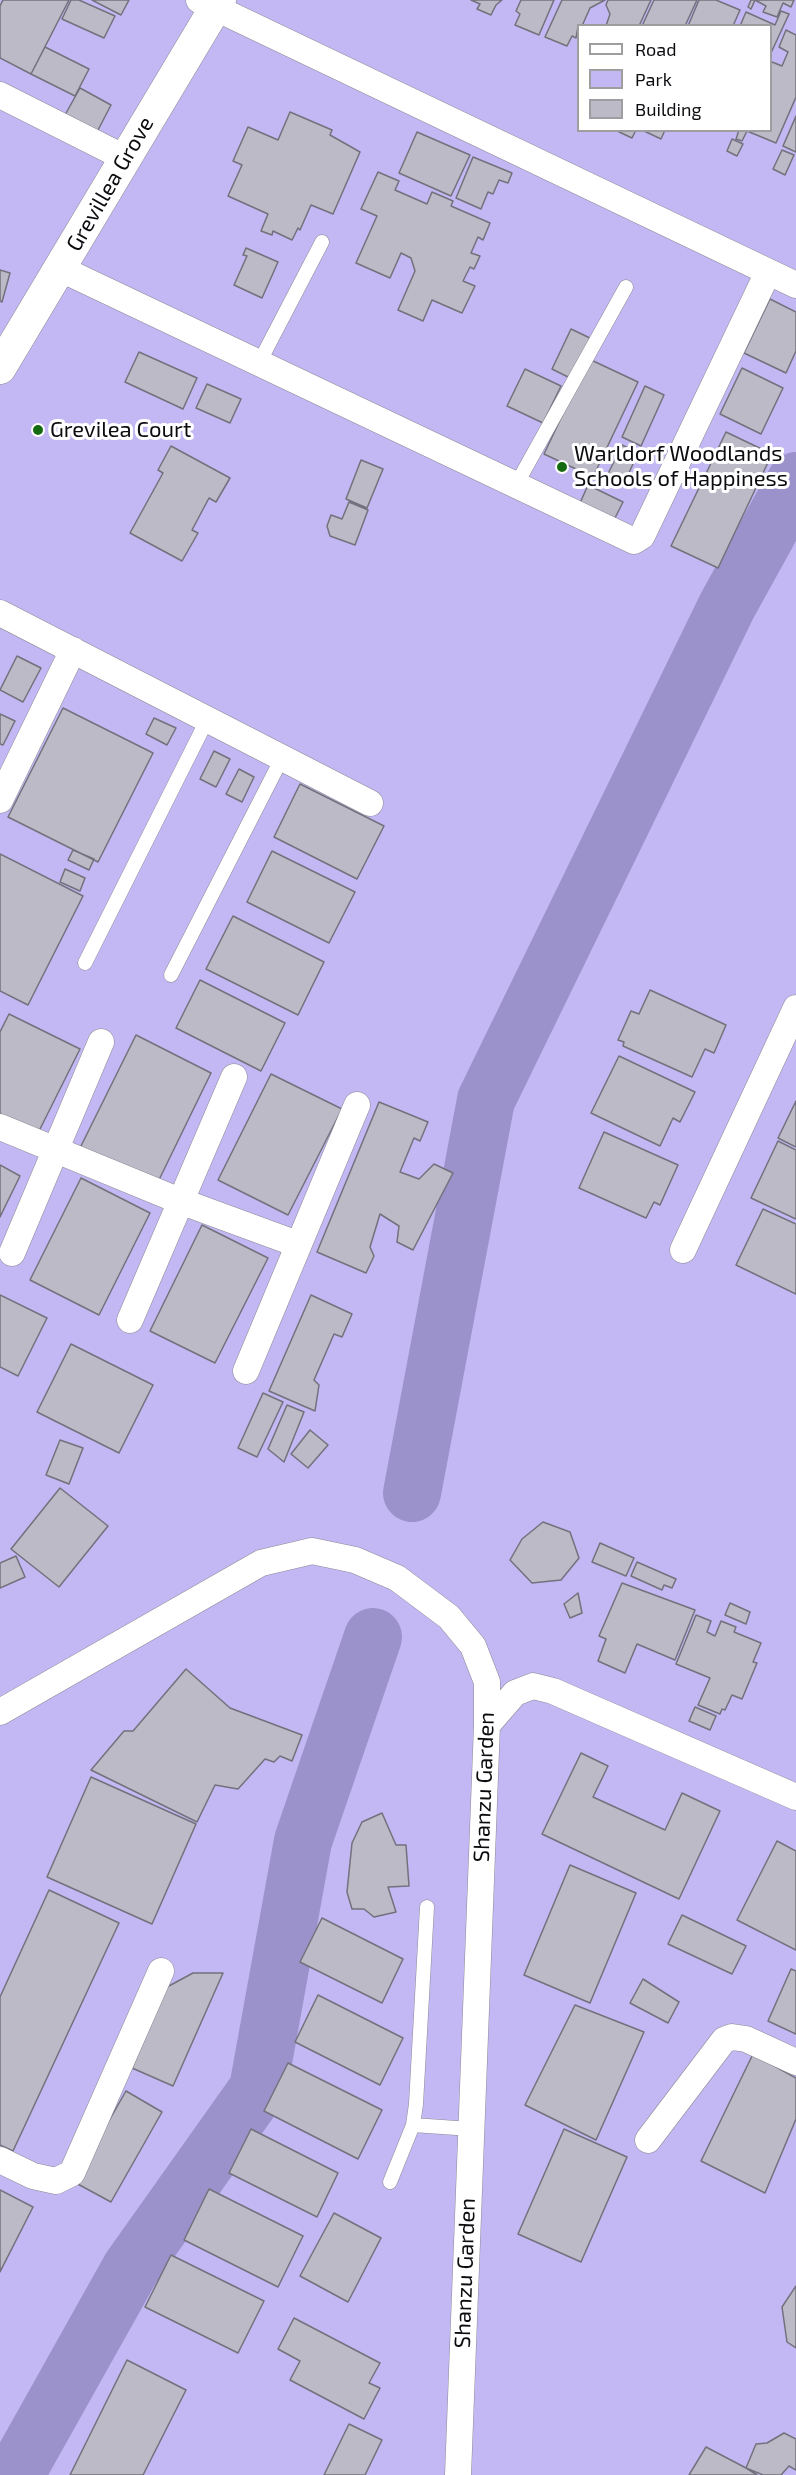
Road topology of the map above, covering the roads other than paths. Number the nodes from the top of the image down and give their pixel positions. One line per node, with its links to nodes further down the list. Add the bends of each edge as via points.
1 (211, 3): 3 (street, Grevillea Grove); 6 (street)
2 (0, 95): 3 (street)
3 (125, 158): 5 (street, Grevillea Grove)
4 (322, 242): 9 (lane)
5 (61, 269): 9 (street); 10 (street, Grevillea Grove)
6 (768, 272): 7 (street); 11 (street, via 638,539 628,540)
7 (796, 285)
8 (626, 287): 11 (lane)
9 (259, 363): 11 (street)
10 (0, 368)
11 (516, 485)
12 (0, 613): 13 (street)
13 (73, 650): 14 (street); 16 (street)
14 (207, 720): 15 (street); 18 (lane)
15 (282, 758): 17 (street); 19 (lane)
16 (0, 800)
17 (370, 802)
18 (86, 963)
19 (171, 975)
20 (796, 1008): 28 (street)
21 (101, 1042): 25 (street)
22 (234, 1077): 26 (street)
23 (357, 1106): 27 (street)
24 (0, 1127): 25 (street)
25 (55, 1151): 26 (street); 29 (street)
26 (180, 1201): 27 (street); 30 (street)
27 (297, 1244): 31 (street)
28 (682, 1250)
29 (12, 1253)
30 (130, 1320)
31 (246, 1371)
32 (0, 1712): 33 (street, Shanzu Garden, via 261,1563 312,1551 354,1560 397,1578 448,1617 473,1646 487,1682)
33 (487, 1725): 34 (street, via 514,1694 533,1686); 39 (street, Shanzu Garden)
34 (796, 1797)
35 (426, 1907): 38 (lane)
36 (161, 1971): 41 (street, via 72,2173 56,2181 33,2176)
37 (796, 2062): 40 (street, via 746,2039 724,2040)
38 (413, 2125): 39 (lane); 42 (lane)
39 (471, 2129): 43 (street, Shanzu Garden)
40 (648, 2140)
41 (0, 2160)
42 (390, 2182)
43 (458, 2475)

